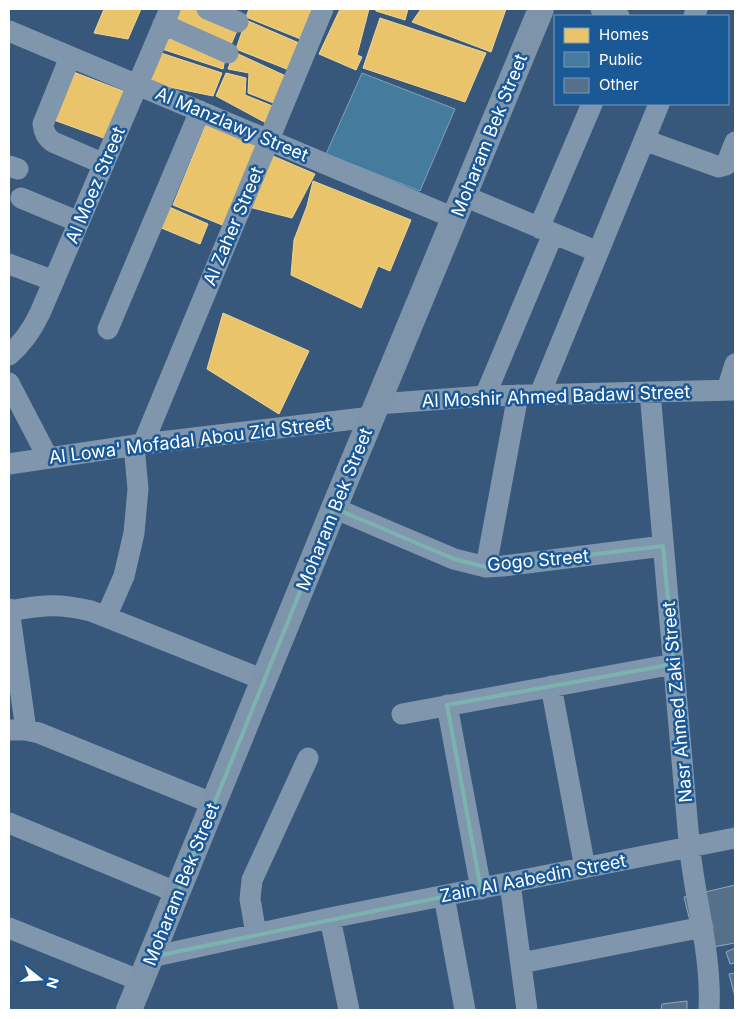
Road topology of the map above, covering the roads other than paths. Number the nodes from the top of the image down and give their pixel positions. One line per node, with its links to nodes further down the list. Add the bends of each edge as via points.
1 (207, 9): 7 (street)
2 (323, 9): 15 (street, Al Zaher Street)
3 (541, 9): 20 (main road, Moharam Bek Street)
4 (601, 9): 5 (street)
5 (616, 15)
6 (166, 16): 9 (street); 11 (street, Al Moez Street)
7 (238, 22)
8 (9, 31): 10 (street, Al Manzlawy Street)
9 (228, 53)
10 (70, 57): 11 (street, Al Manzlawy Street); 18 (street, via 43,129 53,142)
11 (137, 85): 14 (street, Al Manzlawy Street); 18 (street, Al Moez Street)
12 (592, 105): 22 (street)
13 (659, 105): 16 (street)
14 (200, 111): 15 (street, Al Manzlawy Street); 26 (street)
15 (269, 140): 20 (street, Al Manzlawy Street); 36 (street, Al Zaher Street)
16 (644, 140): 17 (street, via 720,167 726,165); 23 (street)
17 (735, 142)
18 (104, 164): 21 (street, Al Moez Street)
19 (21, 198): 21 (street)
20 (459, 207): 22 (street, Al Manzlawy Street); 35 (main road, Moharam Bek Street)
21 (79, 222): 25 (street, Al Moez Street)
22 (546, 231): 23 (street, Al Manzlawy Street); 34 (street)
23 (598, 252): 32 (street)
24 (9, 264): 25 (street)
25 (54, 281): 27 (street, Al Moez Street, via 35,324)
26 (108, 329)
27 (9, 355)
28 (735, 364): 30 (street)
29 (9, 383): 37 (street)
30 (731, 390): 31 (street, Al Moshir Ahmed Badawi Street)
31 (650, 392): 32 (street, Al Moshir Ahmed Badawi Street); 40 (street, Nasr Ahmed Zaki Street)
32 (540, 394): 33 (street, Al Moshir Ahmed Badawi Street)
33 (518, 395): 34 (street, Al Moshir Ahmed Badawi Street); 41 (street)
34 (485, 396): 35 (street, Al Moshir Ahmed Badawi Street)
35 (375, 410): 36 (street, Al Lowa' Mofadal Abou Zid Street); 39 (main road, Moharam Bek Street)
36 (138, 445): 37 (street, Al Lowa' Mofadal Abou Zid Street); 43 (street, via 134,533 124,576)
37 (48, 458): 38 (street, Al Lowa' Mofadal Abou Zid Street)
38 (9, 464)
39 (334, 508): 41 (street, Gogo Street, via 454,559); 45 (main road, Moharam Bek Street)
40 (664, 546): 41 (street, Gogo Street); 44 (street, Nasr Ahmed Zaki Street)
41 (486, 567)
42 (9, 611): 43 (street, via 70,606); 49 (street)
43 (106, 617): 45 (street)
44 (674, 664): 46 (street); 54 (street, Nasr Ahmed Zaki Street)
45 (264, 680): 51 (main road, Moharam Bek Street)
46 (551, 686): 47 (street); 55 (street)
47 (447, 705): 48 (street); 57 (street)
48 (402, 714)
49 (18, 730): 51 (street, via 53,739)
50 (308, 758): 63 (street, via 252,880 250,899)
51 (214, 804): 58 (main road, Moharam Bek Street)
52 (9, 823): 58 (street)
53 (735, 838): 54 (street, Zain Al Aabedin Street)
54 (690, 847): 55 (street, Zain Al Aabedin Street); 61 (street, Nasr Ahmed Zaki Street)
55 (585, 868): 56 (street, Zain Al Aabedin Street)
56 (510, 883): 57 (street, Zain Al Aabedin Street); 65 (street)
57 (481, 889): 59 (street, Zain Al Aabedin Street)
58 (178, 892): 64 (main road, Moharam Bek Street)
59 (444, 896): 60 (street, Zain Al Aabedin Street); 69 (street)
60 (330, 918): 63 (street, Zain Al Aabedin Street); 68 (street)
61 (704, 927): 65 (street); 71 (street, Nasr Ahmed Zaki Street)
62 (9, 928): 66 (street)
63 (256, 934): 64 (street, Zain Al Aabedin Street)
64 (151, 957): 66 (main road, Moharam Bek Street)
65 (521, 963): 70 (street)
66 (141, 981): 67 (main road, Moharam Bek Street)
67 (129, 1010)
68 (349, 1010)
69 (465, 1010)
70 (527, 1010)
71 (709, 1010)

